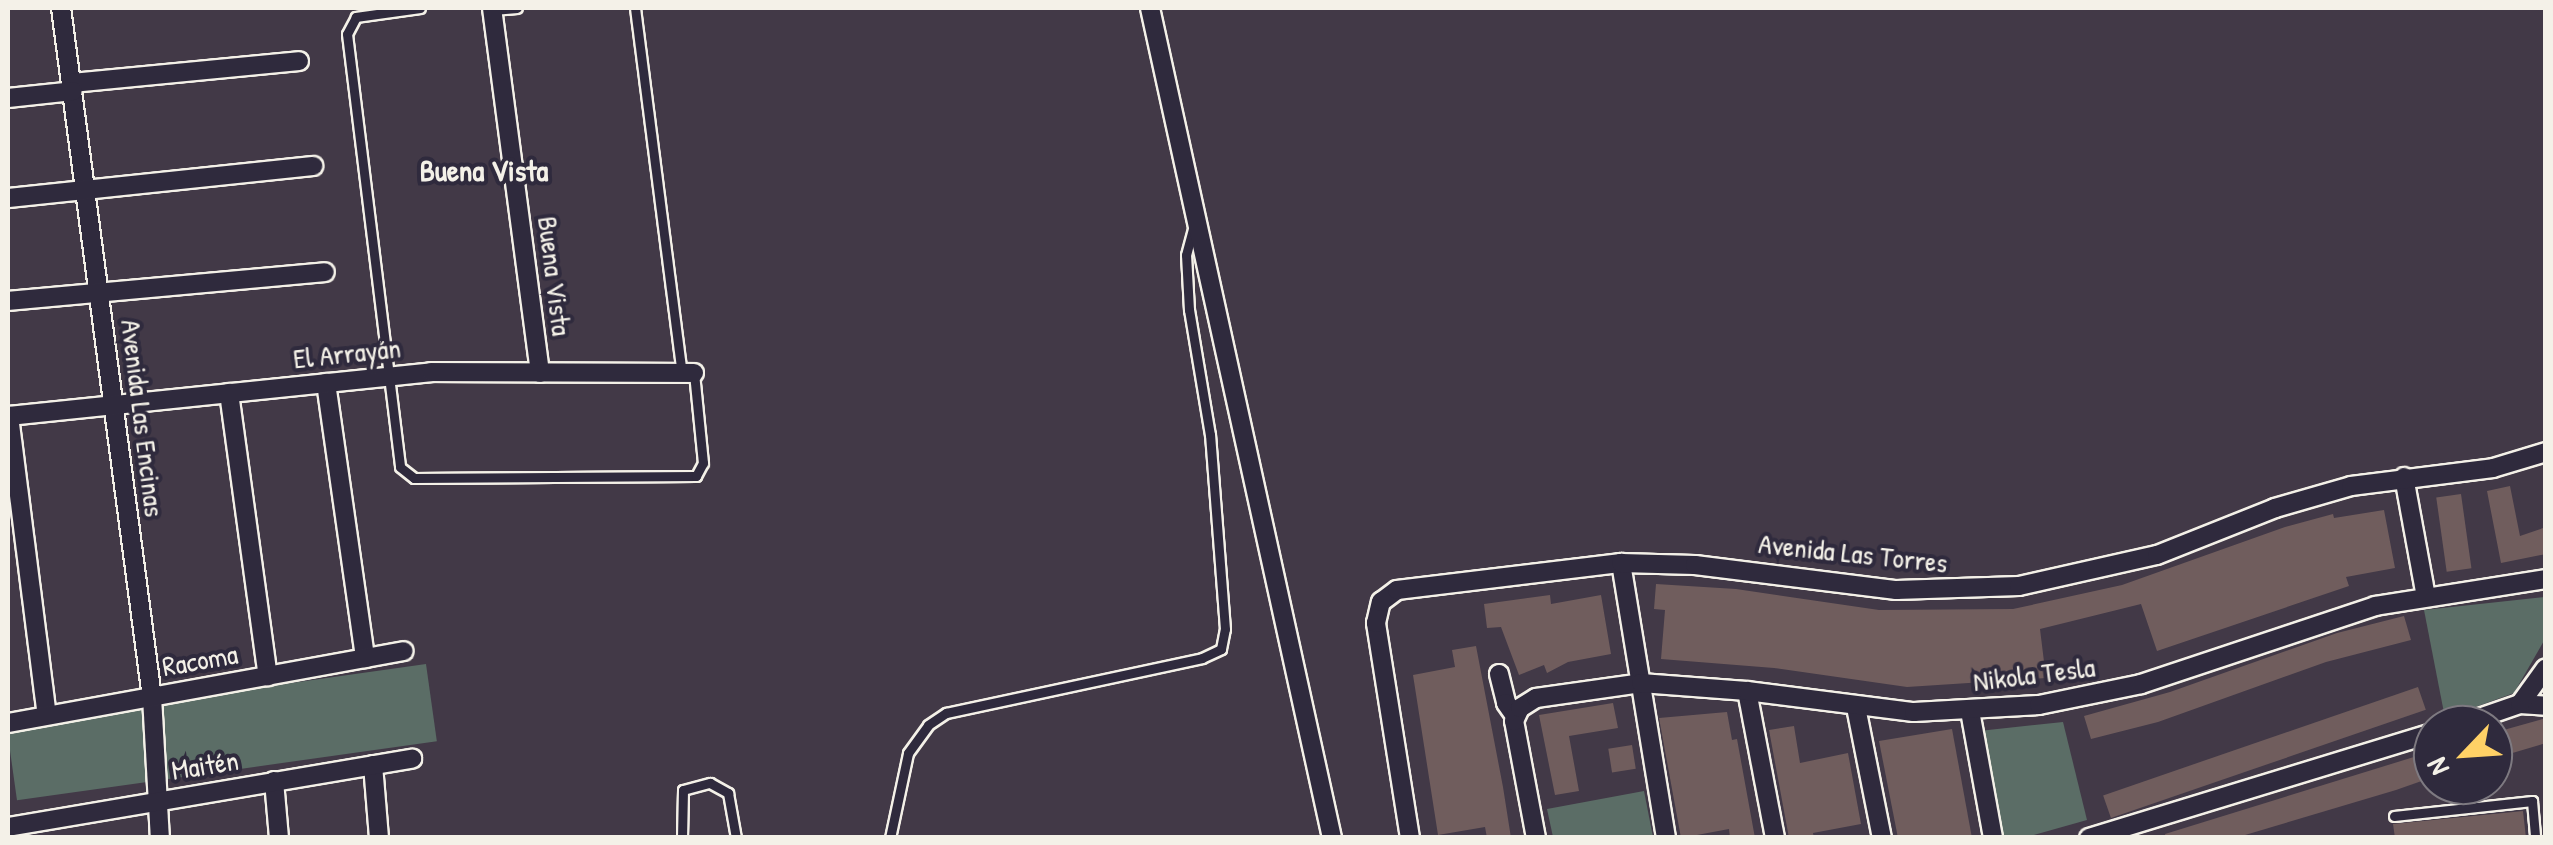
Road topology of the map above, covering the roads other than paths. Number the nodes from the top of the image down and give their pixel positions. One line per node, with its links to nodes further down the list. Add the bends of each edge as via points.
1 (61, 8): 8 (street, Avenida Las Encinas)
2 (420, 8): 19 (lane, via 362,15 347,34)
3 (517, 8): 6 (lane)
4 (636, 8): 18 (lane)
5 (1150, 8): 13 (street)
6 (493, 9): 17 (street, Buena Vista)
7 (300, 60): 8 (street)
8 (72, 87): 9 (street); 11 (street, Avenida Las Encinas)
9 (8, 98)
10 (313, 166): 11 (street)
11 (86, 190): 12 (street); 15 (street, Avenida Las Encinas)
12 (8, 198)
13 (1197, 211): 57 (lane, via 1186,256 1210,435 1225,629 1221,649 946,713 908,753); 58 (street)
14 (325, 272): 15 (street)
15 (100, 293): 16 (street); 22 (street, Avenida Las Encinas)
16 (8, 301)
17 (540, 372): 18 (street, El Arrayán); 19 (street, El Arrayán)
18 (688, 373): 19 (lane, via 703,467 696,476 409,476 398,460)
19 (392, 376): 20 (street, El Arrayán)
20 (326, 382): 21 (street, El Arrayán); 30 (street)
21 (229, 393): 22 (street, El Arrayán); 33 (street)
22 (114, 405): 23 (street, El Arrayán); 36 (street, Avenida Las Encinas)
23 (8, 416): 43 (street)
24 (2546, 452): 25 (street, Avenida Las Torres, via 2493,468)
25 (2404, 476): 26 (street, Avenida Las Torres, via 2302,500 2120,566 1988,590 1896,590 1695,564); 28 (street)
26 (1621, 562): 34 (street); 59 (street, Avenida Las Torres, via 1405,588 1381,602 1376,623)
27 (2546, 579): 28 (street, Nikola Tesla)
28 (2426, 598): 41 (street, Nikola Tesla, via 2351,612 2116,691)
29 (403, 651): 30 (street, Racoma)
30 (365, 658): 33 (street, Racoma)
31 (2546, 668): 37 (street)
32 (1498, 674): 42 (street, via 1506,703)
33 (268, 676): 36 (street, Racoma)
34 (1641, 683): 35 (street, Nikola Tesla); 42 (street, Nikola Tesla, via 1536,698); 61 (street)
35 (1748, 691): 40 (street, Nikola Tesla); 62 (street)
36 (152, 697): 43 (street, Racoma); 49 (street, Avenida Las Encinas)
37 (2520, 704): 38 (street); 39 (street)
38 (2513, 706)
39 (2546, 706)
40 (1856, 707): 41 (street, Nikola Tesla); 63 (street)
41 (1970, 711): 64 (street)
42 (1518, 712): 60 (street)
43 (47, 716): 44 (street, Racoma)
44 (8, 723)
45 (2413, 739): 65 (street)
46 (412, 758): 47 (street, Maitén)
47 (373, 765): 48 (street, Maitén); 54 (street)
48 (274, 781): 49 (street, Maitén); 53 (street)
49 (158, 800): 51 (street, Maitén); 52 (street, Avenida Las Encinas)
50 (2394, 816): 66 (lane, via 2532,801)
51 (8, 827)
52 (160, 838)
53 (280, 838)
54 (380, 838)
55 (682, 838): 56 (lane, via 683,790 710,783 728,793)
56 (736, 838)
57 (890, 838)
58 (1332, 838)
59 (1410, 838)
60 (1536, 838)
61 (1666, 838)
62 (1774, 838)
63 (1882, 838)
64 (1993, 838)
65 (2090, 838)
66 (2535, 838)

